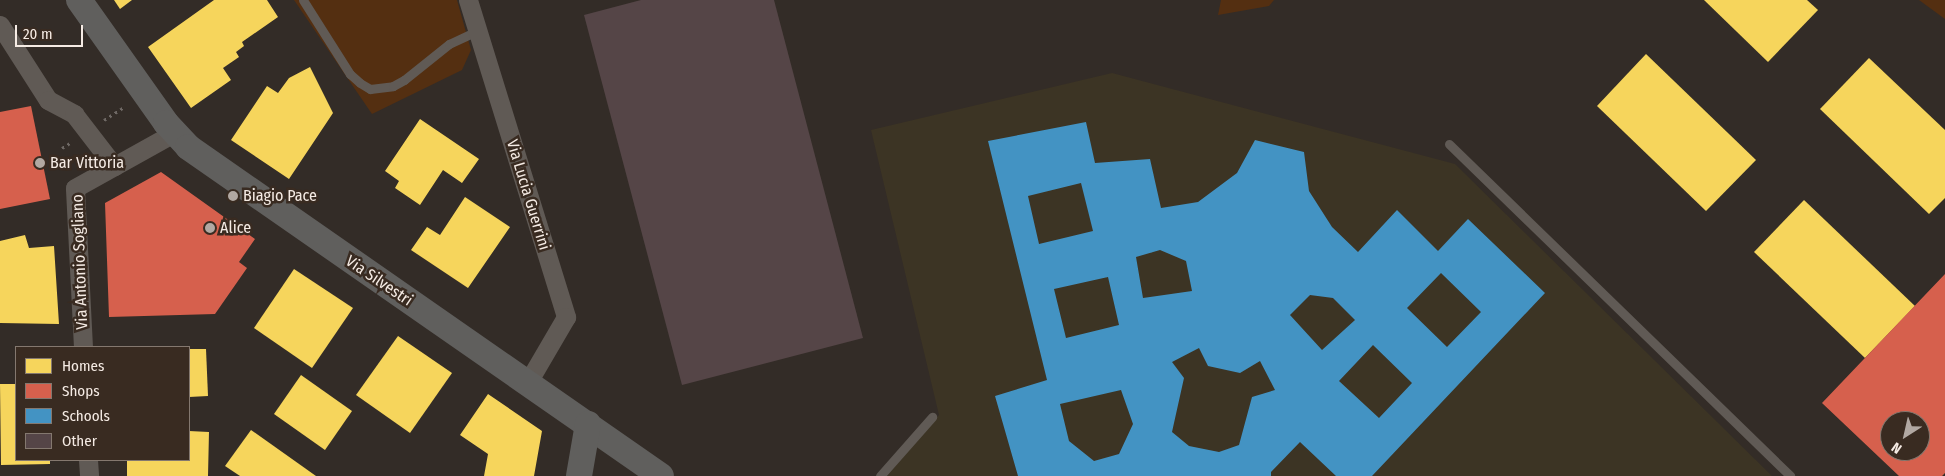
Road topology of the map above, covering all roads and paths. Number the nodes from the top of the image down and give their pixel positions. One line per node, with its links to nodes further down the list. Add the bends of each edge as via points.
1 (79, 0): 6 (main road, Via Silvestri)
2 (303, 0): 5 (lane, via 350,74 370,89 393,86 448,44)
3 (468, 0): 5 (street, Via Lucia Guerrini)
4 (0, 25): 8 (street, via 48,100 74,114)
5 (477, 31): 10 (street, Via Lucia Guerrini, via 566,317)
6 (174, 133): 8 (street); 10 (main road, Via Silvestri, via 200,156 302,228)
7 (1449, 144): 18 (lane)
8 (114, 166): 9 (street, Via Antonio Sogliano, via 75,188)
9 (83, 346)
10 (528, 382): 12 (main road, Via Silvestri)
11 (932, 416): 17 (lane)
12 (588, 424): 15 (main road); 16 (main road, Via Silvestri)
13 (88, 461): 14 (street)
14 (89, 476)
15 (579, 476)
16 (661, 476)
17 (880, 476)
18 (1790, 476)

